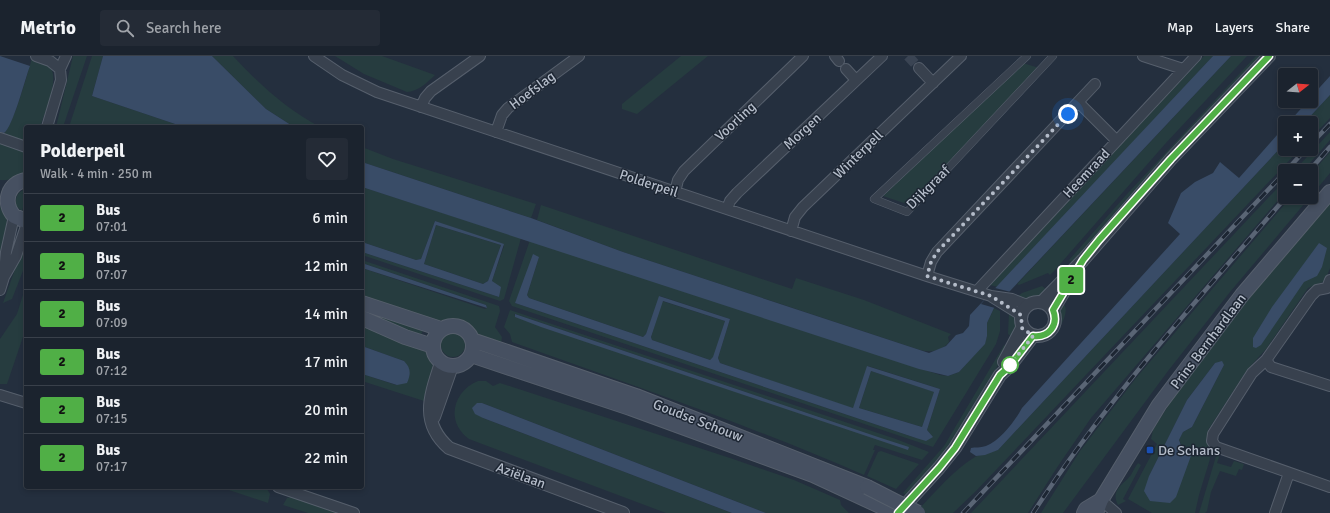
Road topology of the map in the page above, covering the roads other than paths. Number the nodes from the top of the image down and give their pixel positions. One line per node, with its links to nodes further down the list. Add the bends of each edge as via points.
1 (36, 56): 15 (street, via 50,61)
2 (66, 56): 15 (street)
3 (480, 56): 22 (street, via 431,91)
4 (579, 56): 26 (street, Hoefslag, via 508,108 502,115)
5 (803, 56): 32 (street, Voorling, via 684,171 678,180)
6 (882, 56): 18 (street, Morgen)
7 (961, 56): 19 (street, Winterpell)
8 (1027, 56): 9 (street, Dijkgraaf, via 874,199 907,212)
9 (1053, 56)
10 (1143, 56): 17 (street)
11 (1196, 56): 17 (street, Heemraad)
12 (1269, 56): 39 (street, via 1171,159)
13 (317, 57): 22 (street, Polderpeil, via 363,86)
14 (919, 68): 19 (street)
15 (60, 69): 23 (street, via 61,80)
16 (846, 69): 18 (street)
17 (1183, 69): 28 (street, Heemraad)
18 (856, 80): 35 (street, Morgen, via 737,193 730,201)
19 (933, 83): 37 (street, Winterpell, via 803,207 795,217)
20 (1095, 84): 21 (street)
21 (1078, 102): 28 (street); 40 (street, via 937,252)
22 (421, 107): 26 (street, Polderpeil)
23 (52, 114): 24 (street); 25 (street)
24 (48, 125)
25 (51, 125)
26 (496, 132): 32 (street, Polderpeil)
27 (0, 138): 29 (street)
28 (1117, 141): 44 (street, Heemraad)
29 (24, 146)
30 (24, 181): 31 (main road)
31 (6, 186): 34 (main road, via 8,197)
32 (676, 192): 35 (street, Polderpeil)
33 (1330, 192): 66 (main road, Prins Bernhardlaan, via 1242,295 1159,405)
34 (4, 201): 36 (main road)
35 (728, 209): 37 (street, Polderpeil)
36 (20, 218): 41 (street, via 6,252)
37 (791, 231): 40 (street, Polderpeil)
38 (24, 232): 41 (street, via 16,256)
39 (1083, 260): 45 (street); 48 (street)
40 (927, 276): 44 (street, Polderpeil)
41 (4, 277): 43 (street)
42 (1329, 286): 56 (street, via 1317,290 1311,296)
43 (0, 290)
44 (977, 292): 47 (street, Polderpeil)
45 (1042, 302): 47 (street, via 1034,302); 48 (street)
46 (364, 304): 51 (main road)
47 (1024, 310): 50 (street)
48 (1053, 310): 52 (street, via 1055,321 1052,328 1044,335)
49 (364, 319): 54 (main road)
50 (1022, 328): 52 (street); 58 (street)
51 (441, 329): 53 (main road, via 450,326 460,327 468,332); 54 (main road, via 435,337)
52 (1033, 336): 58 (street)
53 (472, 340): 55 (main road); 65 (main road, Goudse Schouw, via 636,396)
54 (433, 346): 57 (main road, via 434,354)
55 (471, 356): 57 (main road, via 461,364); 65 (main road, Goudse Schouw, via 630,408)
56 (1266, 360): 59 (street, via 1271,366); 62 (street, via 1252,373 1213,434 1212,441 1216,447)
57 (446, 364): 68 (street, Aziëlaan, via 429,400 435,432 449,448)
58 (1000, 375): 70 (street, via 955,448)
59 (1330, 386)
60 (0, 394): 61 (street)
61 (24, 402)
62 (1289, 473): 63 (street); 73 (street)
63 (1330, 487)
64 (284, 489): 67 (street)
65 (863, 491): 69 (main road, Goudse Schouw); 71 (main road, Goudse Schouw, bridge)
66 (1092, 510): 72 (street)
67 (354, 513)
68 (623, 513)
69 (894, 513)
70 (898, 513)
71 (918, 513)
72 (1116, 513)
73 (1275, 513)

